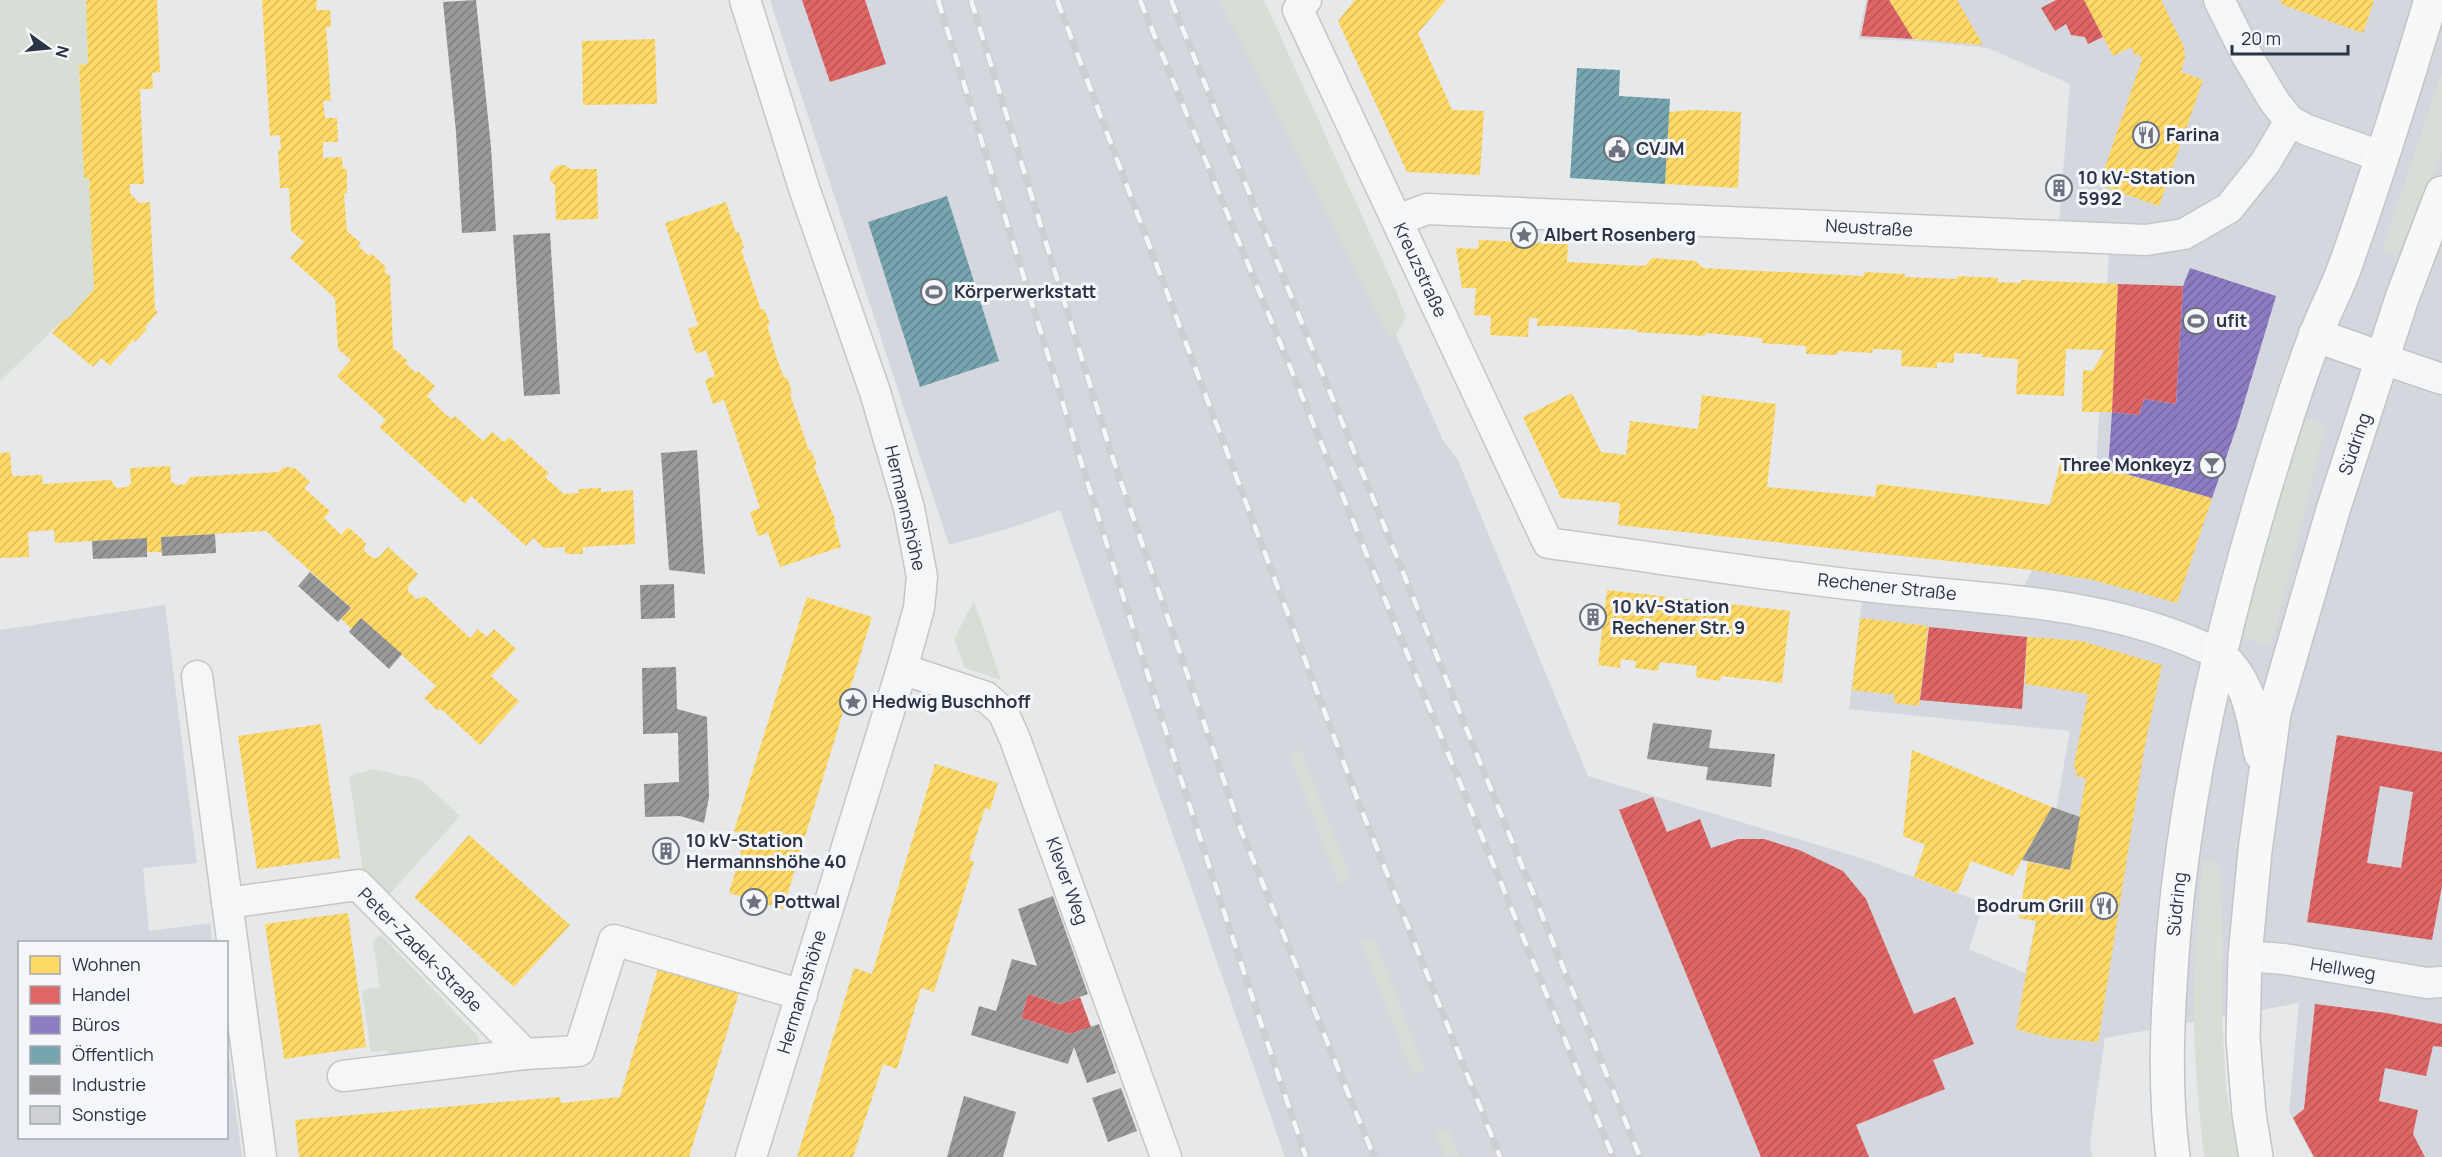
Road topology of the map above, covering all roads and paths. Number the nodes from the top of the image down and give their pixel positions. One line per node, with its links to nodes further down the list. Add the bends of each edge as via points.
1 (745, 0): 14 (street, Hermannshöhe, via 804,188 878,401 909,507 922,576 919,608)
2 (1306, 0): 8 (street, Kreuzstraße, via 1298,10)
3 (2219, 0): 5 (street, via 2246,54)
4 (2431, 0): 6 (main road, Südring)
5 (2290, 121): 6 (street); 8 (street, Neustraße, via 2265,163 2229,208 2184,234 2146,240 1427,209)
6 (2383, 157): 9 (main road, Südring, via 2342,274)
7 (2442, 193): 10 (main road, Südring)
8 (1398, 220): 12 (street, Kreuzstraße)
9 (2315, 335): 10 (main road); 13 (main road, Südring, via 2261,502)
10 (2383, 359): 11 (street); 16 (main road, Südring, via 2333,510 2276,704)
11 (2442, 379)
12 (1548, 543): 13 (street, Rechener Straße, via 1864,586 2076,609 2188,639)
13 (2220, 655): 16 (main road, Südring, via 2244,684); 26 (main road, Südring, via 2190,808 2170,973 2168,1051)
14 (902, 669): 20 (street, Hermannshöhe); 25 (street, Klever Weg, via 986,697 1003,712)
15 (197, 676): 17 (street)
16 (2265, 773): 18 (main road, Südring)
17 (227, 903): 21 (street, Peter-Zadek-Straße, via 358,885); 23 (street)
18 (2245, 956): 19 (street, Hellweg); 27 (main road, Südring, via 2244,1048)
19 (2442, 982)
20 (801, 995): 21 (street, via 614,940 579,1051); 24 (street, Hermannshöhe)
21 (525, 1054): 22 (street)
22 (343, 1076)
23 (261, 1157)
24 (751, 1157)
25 (1166, 1157)
26 (2173, 1157)
27 (2256, 1157)

